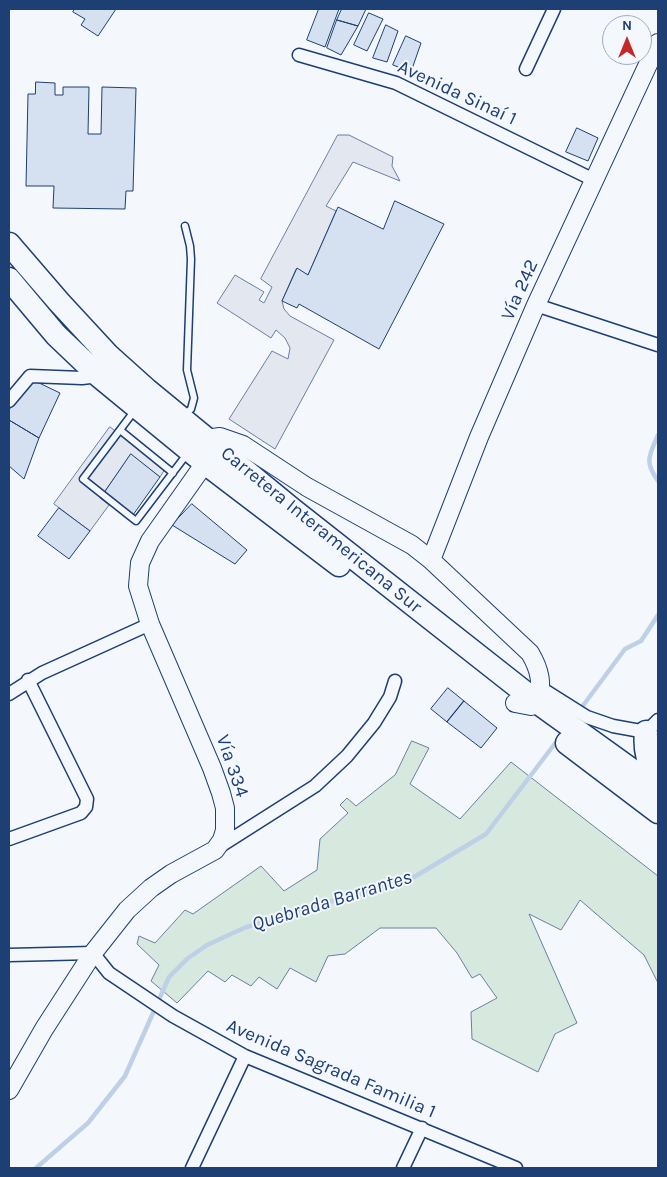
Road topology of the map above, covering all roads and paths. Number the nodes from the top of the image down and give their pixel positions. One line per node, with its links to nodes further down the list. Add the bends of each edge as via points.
1 (554, 9): 4 (street)
2 (658, 43): 5 (main road, Vía 242)
3 (299, 55): 5 (street, Avenida Sinaí 1, via 396,83)
4 (526, 68)
5 (594, 180): 9 (main road, Vía 242)
6 (185, 226): 16 (lane, via 191,259 187,370 194,398 191,409)
7 (9, 244): 16 (highway, Carretera Interamericana Sur, via 108,355)
8 (9, 279): 10 (highway, Carretera Interamericana Sur)
9 (536, 305): 11 (street); 18 (main road, Vía 242)
10 (66, 345): 12 (highway, Carretera Interamericana Sur); 16 (highway, via 166,414)
11 (658, 345)
12 (99, 376): 13 (street, via 30,376); 14 (highway, Carretera Interamericana Sur)
13 (9, 401)
14 (137, 407): 15 (lane); 16 (highway, Carretera Interamericana Sur)
15 (120, 430): 17 (lane); 17 (lane, via 83,479 136,521)
16 (195, 440): 17 (lane); 18 (main road, via 220,437 243,445 307,487 412,545); 19 (main road, Vía 334, via 162,523 140,563 138,586); 23 (highway, Carretera Interamericana Sur, via 221,467 267,489); 24 (highway, Carretera Interamericana Sur, via 373,591)
17 (173, 473)
18 (431, 560): 23 (main road, via 530,653 538,665)
19 (150, 624): 20 (street); 30 (main road, Vía 334, via 221,793 225,830)
20 (28, 680): 22 (street); 29 (street, via 87,799 81,812)
21 (395, 681): 30 (street, via 390,697 374,723 347,756 315,786)
22 (9, 694)
23 (539, 695): 24 (main road, via 531,706); 25 (street, via 613,726); 27 (highway, Carretera Interamericana Sur)
24 (515, 703): 28 (highway, Carretera Interamericana Sur)
25 (654, 733): 26 (highway, via 644,746)
26 (658, 779)
27 (658, 789)
28 (658, 812)
29 (9, 839)
30 (215, 850): 31 (main road, via 151,888 127,910)
31 (93, 953): 32 (street); 33 (street, Avenida Sagrada Familia 1, via 109,973 157,1006); 34 (main road, via 44,1028)
32 (9, 955)
33 (245, 1056): 35 (street, Avenida Sagrada Familia 1); 36 (street)
34 (9, 1090)
35 (422, 1128): 37 (street); 38 (street, Avenida Sagrada Familia 1)
36 (192, 1168)
37 (403, 1168)
38 (516, 1168)

